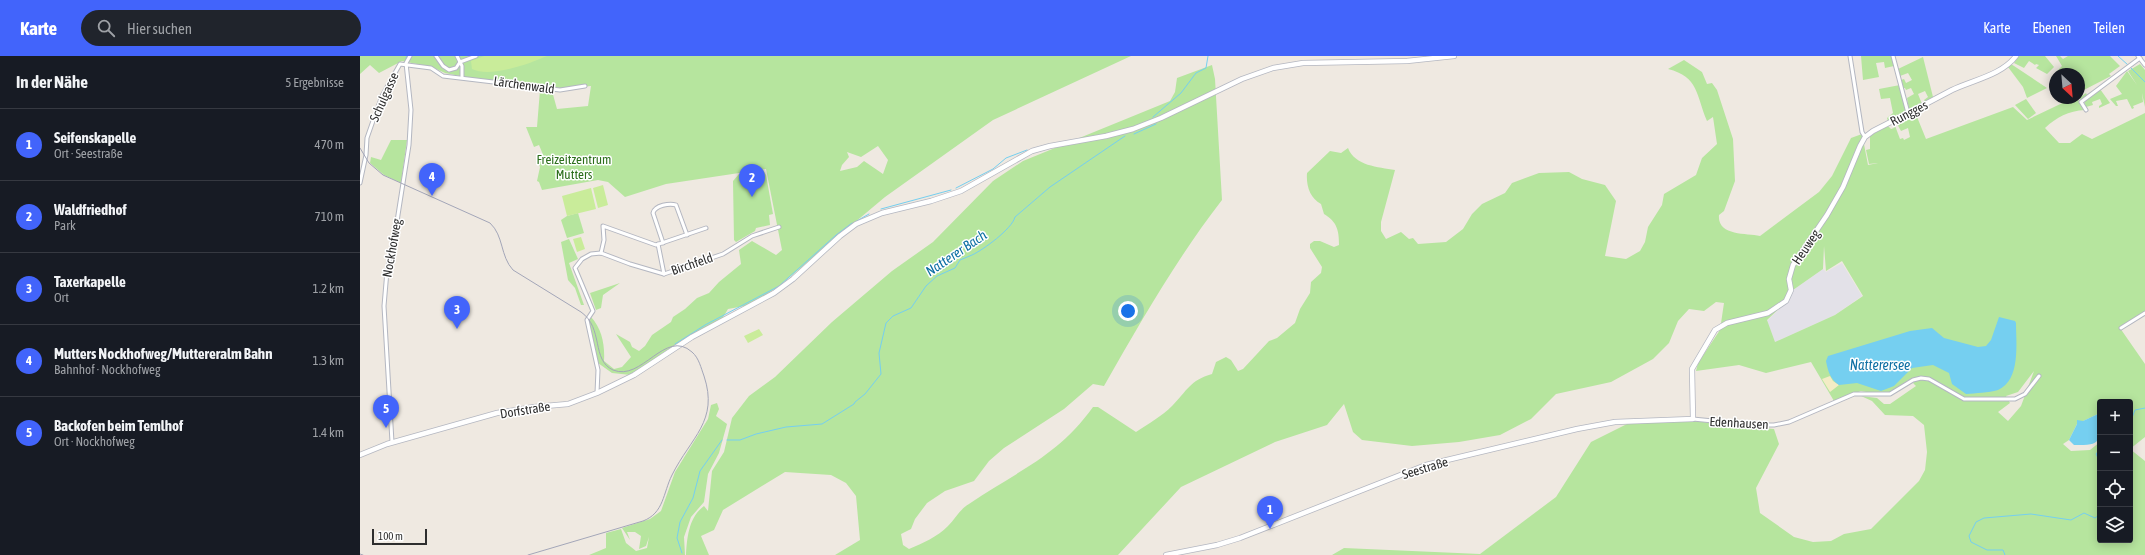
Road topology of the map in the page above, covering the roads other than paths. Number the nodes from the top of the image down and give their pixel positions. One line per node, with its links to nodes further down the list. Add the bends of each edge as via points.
1 (410, 56): 11 (street)
2 (436, 56): 10 (street, via 449,70 456,68)
3 (458, 56): 10 (street)
4 (476, 56): 10 (street)
5 (1454, 56): 29 (main road, Dorfstraße, via 1407,61 1303,63 1273,68 1242,79 1133,129 1032,151 956,193 861,221 840,236 780,289 681,344 634,375)
6 (1850, 56): 17 (street, via 1862,132)
7 (1893, 56): 16 (street)
8 (2016, 56): 16 (main road, Rungges, via 2011,63 1997,71)
9 (2139, 57): 12 (street); 15 (street, via 2081,102)
10 (460, 62): 13 (street)
11 (406, 63): 13 (street, Lärchenwald, via 431,68 443,76); 18 (street, Schulgasse, via 398,66 382,96 368,138); 31 (street, Nockhofweg, via 411,110 409,145 387,271 384,306)
12 (2145, 65)
13 (462, 77): 14 (street, Lärchenwald, via 560,90)
14 (585, 86)
15 (2086, 110)
16 (1908, 113): 17 (main road, Rungges)
17 (1865, 137): 30 (main road, Heuweg, via 1843,187 1793,265 1789,279 1791,290 1786,301 1768,313 1738,320 1715,330 1696,361 1691,377)
18 (360, 183)
19 (779, 227): 25 (street, Birchfeld, via 752,236 723,254)
20 (706, 228): 21 (street)
21 (687, 235): 22 (street); 22 (street, via 676,205 657,207 653,213)
22 (663, 243): 23 (street)
23 (658, 244): 24 (street, via 603,226 604,240); 25 (street)
24 (601, 253): 25 (street, Birchfeld); 29 (street, via 591,254 582,259 575,268 593,312 587,320 598,370)
25 (664, 274)
26 (2145, 313): 27 (street)
27 (2121, 328)
28 (2039, 376): 30 (street, Edenhausen, via 2025,394 2015,399 1964,399 1929,379 1921,378 1890,394 1879,396 1860,393 1789,422 1774,425 1745,425)
29 (597, 393): 31 (main road, Dorfstraße, via 568,404 504,412)
30 (1693, 419): 33 (main road, Seestraße, via 1615,422 1426,465 1234,540)
31 (392, 442): 32 (main road, Dorfstraße)
32 (360, 455)
33 (1166, 555)

